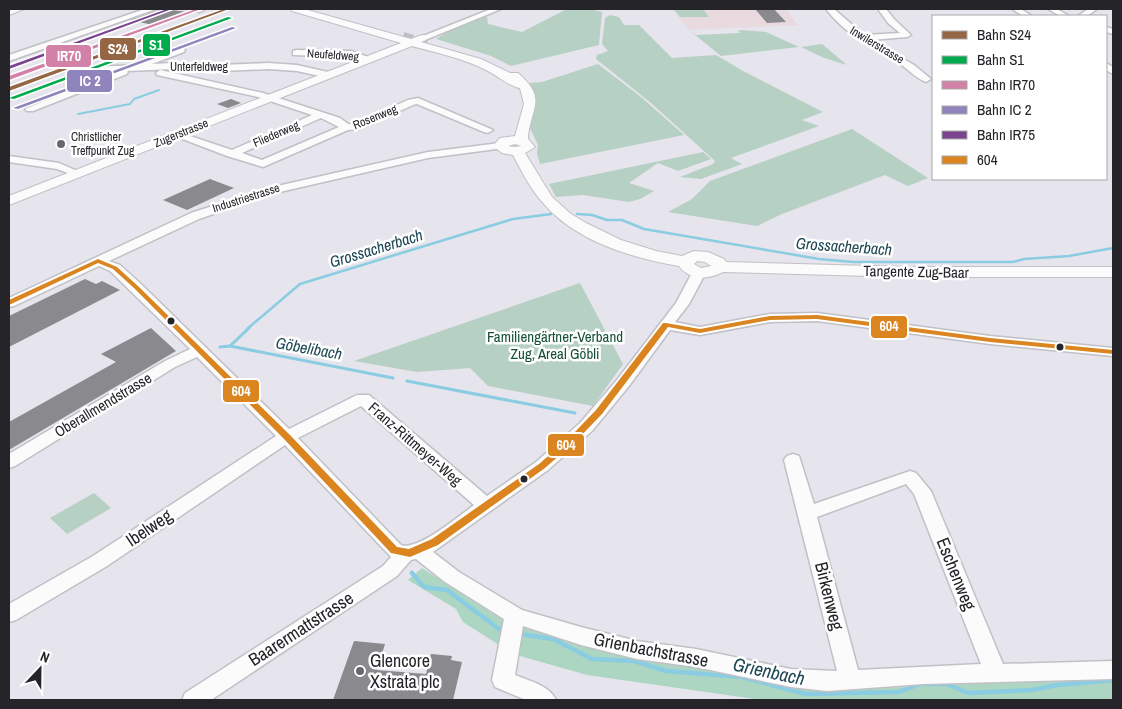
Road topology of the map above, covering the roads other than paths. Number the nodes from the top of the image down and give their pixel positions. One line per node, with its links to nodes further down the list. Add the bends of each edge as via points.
1 (19, 9): 13 (main road)
2 (152, 9): 20 (street)
3 (190, 9): 12 (street)
4 (295, 9): 17 (main road)
5 (300, 9): 15 (main road)
6 (305, 9): 15 (main road)
7 (311, 9): 17 (main road)
8 (497, 9): 17 (street, Zugerstrasse)
9 (830, 9): 16 (street, Inwilerstrasse)
10 (882, 9): 16 (street, via 907,35)
11 (1052, 9): 14 (street)
12 (200, 10)
13 (9, 12)
14 (1063, 15)
15 (330, 17): 17 (main road)
16 (862, 38): 25 (street, Inwilerstrasse, via 908,64)
17 (417, 41): 21 (main road, Zugerstrasse); 26 (main road, via 477,61); 26 (main road, via 492,63)
18 (181, 50): 22 (street)
19 (296, 53): 21 (street, Neufeldweg, via 351,54)
20 (9, 58)
21 (370, 59): 24 (main road, Zugerstrasse)
22 (137, 67): 23 (street, Unterfeldweg); 24 (street, Unterfeldweg, via 268,66); 27 (street); 28 (street)
23 (68, 68)
24 (329, 75): 27 (main road, Zugerstrasse)
25 (926, 79)
26 (522, 85): 30 (main road, via 530,98); 34 (main road, via 521,110 513,135)
27 (269, 98): 29 (street); 33 (main road, Zugerstrasse)
28 (30, 109)
29 (321, 115): 31 (street); 36 (street, Fliederweg)
30 (527, 120): 35 (main road); 39 (main road, via 528,133 535,146)
31 (346, 127): 32 (street, Rosenweg, via 356,127 418,101); 36 (street, Rosenweg, via 263,164)
32 (488, 130)
33 (177, 135): 36 (street); 38 (main road, Zugerstrasse)
34 (503, 144): 35 (main road, via 506,150); 41 (street, Industriestrasse, via 438,153 274,189 202,213)
35 (520, 146): 39 (main road)
36 (231, 154)
37 (9, 159): 38 (street, via 59,166)
38 (78, 174): 40 (main road, Zugerstrasse)
39 (530, 174): 42 (main road, via 548,200 563,214 603,237)
40 (9, 201)
41 (98, 261): 44 (street, Industriestrasse); 46 (street, via 115,268)
42 (692, 267): 43 (main road, Tangente Zug-Baar, via 712,272 719,266 759,270); 45 (street, Baarermattstrasse, via 682,304)
43 (1113, 272)
44 (9, 303)
45 (666, 326): 47 (street, via 700,331 770,318 817,317 990,340); 51 (street, Baarermattstrasse, via 586,427 542,466)
46 (199, 350): 48 (street); 50 (street, Oberallmendstrasse, via 170,364)
47 (1113, 352)
48 (287, 437): 51 (street, Franz-Rittmeyer-Weg, via 363,399); 53 (street, Grienbachstrasse, via 384,541 394,550); 54 (street, Ibelweg, via 100,561)
49 (793, 460): 52 (street, Birkenweg)
50 (9, 462)
51 (485, 505): 53 (street, Baarermattstrasse)
52 (808, 513): 57 (street, Eschenweg, via 910,477 922,491); 58 (street, Birkenweg)
53 (412, 552): 55 (street, Grienbachstrasse, via 435,565); 59 (street, Baarermattstrasse, via 390,571)
54 (9, 614)
55 (513, 626): 58 (street, Grienbachstrasse, via 581,636 637,650 696,658 791,678); 60 (street, via 503,680)
56 (1113, 670): 57 (street, Grienbachstrasse)
57 (996, 674): 58 (street, Grienbachstrasse)
58 (850, 679)
59 (193, 700)
60 (545, 700)

